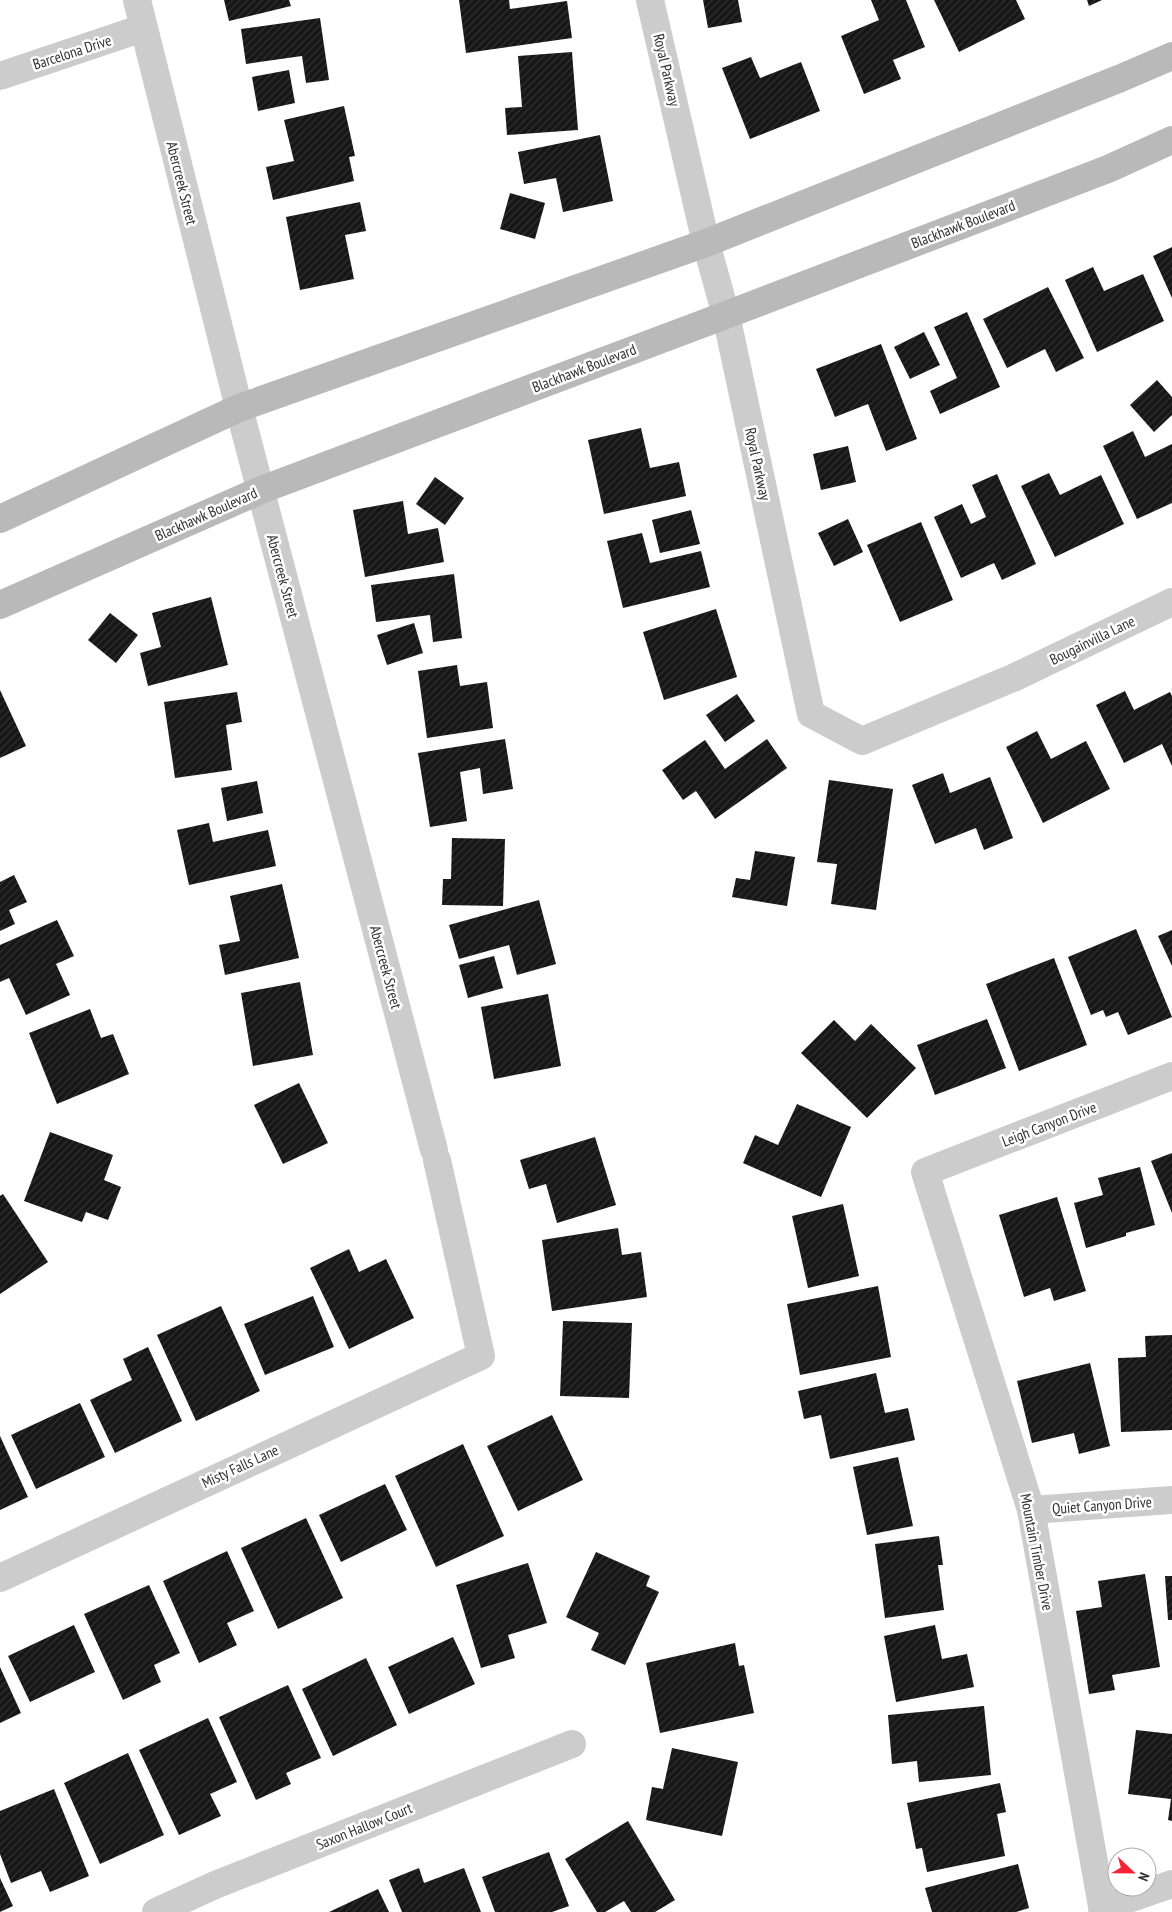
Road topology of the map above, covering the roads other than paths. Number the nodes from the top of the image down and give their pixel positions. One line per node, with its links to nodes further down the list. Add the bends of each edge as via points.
1 (137, 0): 3 (street, Abercreek Street)
2 (650, 0): 7 (street, Royal Parkway)
3 (143, 28): 5 (street, Barcelona Drive); 9 (street, Abercreek Street)
4 (1172, 56): 7 (main road)
5 (0, 76)
6 (1172, 140): 8 (main road, Blackhawk Boulevard, via 1108,169)
7 (706, 243): 8 (street, Royal Parkway); 9 (main road)
8 (726, 315): 10 (main road, Blackhawk Boulevard); 14 (street, Royal Parkway, via 811,714 862,742)
9 (239, 408): 10 (street, Abercreek Street); 11 (main road)
10 (261, 490): 13 (main road, Blackhawk Boulevard); 17 (street, Abercreek Street, via 435,1155)
11 (0, 519)
12 (1172, 602): 14 (street, Bougainvilla Lane)
13 (0, 605)
14 (1013, 678)
15 (1172, 1076): 16 (street, Leigh Canyon Drive)
16 (926, 1172): 19 (street, Mountain Timber Drive)
17 (482, 1356): 20 (street, Misty Falls Lane)
18 (1172, 1500): 19 (street, Quiet Canyon Drive)
19 (1031, 1510): 23 (street, Mountain Timber Drive)
20 (0, 1578)
21 (572, 1744): 24 (street, Saxon Hallow Court, via 215,1885)
22 (1172, 1884): 23 (street)
23 (1102, 1910)
24 (156, 1912)

